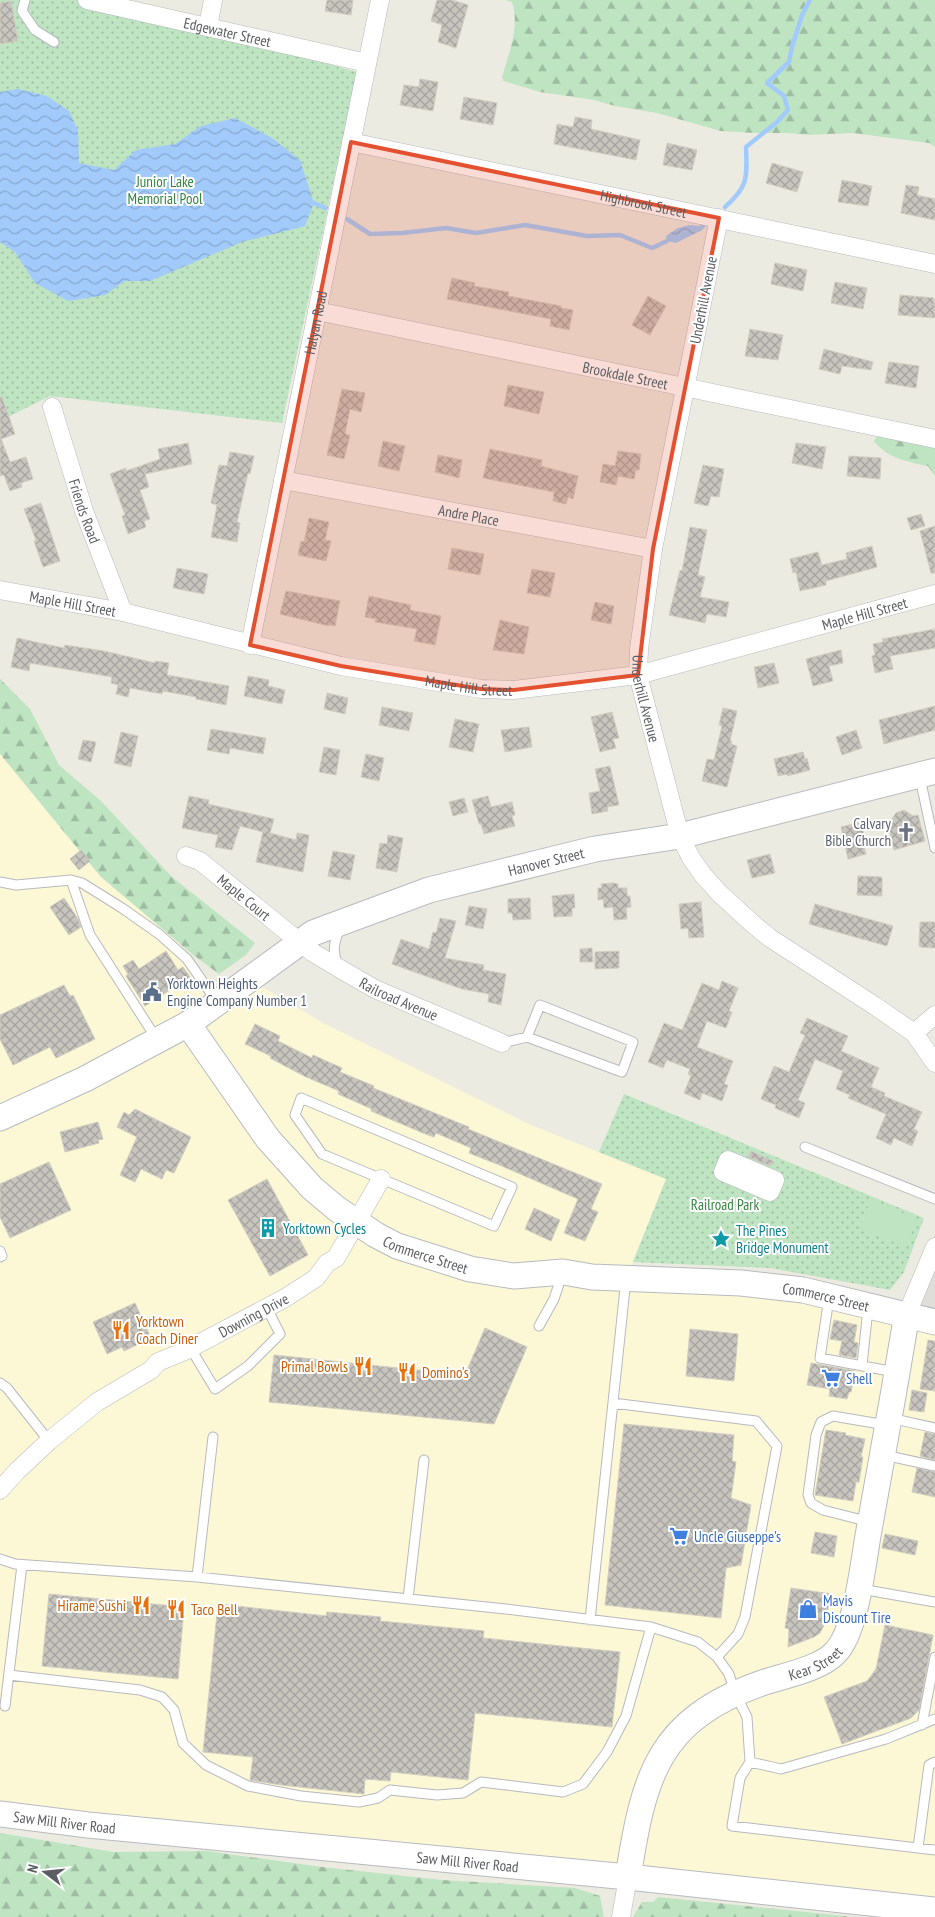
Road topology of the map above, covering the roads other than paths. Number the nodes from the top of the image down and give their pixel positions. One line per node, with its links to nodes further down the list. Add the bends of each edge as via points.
1 (25, 0): 6 (lane, via 22,11 35,30)
2 (88, 0): 5 (street, Edgewater Street)
3 (213, 0): 5 (street)
4 (380, 0): 7 (street, Halyan Road)
5 (208, 27): 7 (street, Edgewater Street)
6 (54, 42)
7 (368, 63): 8 (street, Halyan Road)
8 (351, 142): 9 (street, Highbrook Street); 11 (street, Halyan Road)
9 (719, 218): 10 (street, Highbrook Street); 12 (street, Underhill Avenue)
10 (935, 264)
11 (317, 312): 12 (street, Brookdale Street); 15 (street, Halyan Road)
12 (686, 386): 14 (street, Brookdale Street); 16 (street, Underhill Avenue)
13 (52, 407): 19 (street, Friends Road, via 84,511)
14 (935, 439)
15 (283, 480): 16 (street, Andre Place); 20 (street, Halyan Road)
16 (653, 549): 21 (street, Underhill Avenue)
17 (0, 590): 19 (street, Maple Hill Street)
18 (935, 594): 21 (street, Maple Hill Street)
19 (123, 612): 20 (street, Maple Hill Street)
20 (250, 645): 21 (street, Maple Hill Street, via 341,666 481,689 514,690)
21 (638, 675): 23 (street, Underhill Avenue)
22 (927, 773): 23 (street, Hanover Street); 24 (lane)
23 (680, 836): 28 (street, Hanover Street, via 511,868 429,890); 34 (street, Underhill Avenue, via 708,881 770,938)
24 (935, 848)
25 (186, 856): 29 (street, Maple Court, via 200,861)
26 (71, 880): 27 (lane); 31 (lane, via 82,883 159,934 187,959); 36 (lane, via 90,935)
27 (0, 882)
28 (344, 922): 29 (street, Hanover Street, via 313,933); 30 (lane, via 335,939 334,951)
29 (301, 943): 30 (street, Railroad Avenue); 31 (street, Hanover Street)
30 (339, 968): 37 (street, Railroad Avenue, via 376,989)
31 (217, 1002): 33 (street, Hanover Street)
32 (935, 1015): 34 (street)
33 (188, 1024): 36 (street); 43 (street, Commerce Street, via 268,1139 312,1188)
34 (914, 1033): 38 (street, Underhill Avenue)
35 (528, 1037): 35 (lane, via 622,1072 633,1042 540,1005); 37 (lane)
36 (158, 1041): 39 (street)
37 (502, 1043)
38 (935, 1063)
39 (0, 1118)
40 (805, 1147): 42 (lane)
41 (381, 1179): 41 (lane, via 494,1226 512,1187 301,1098 295,1115 322,1154); 43 (street, Downing Drive)
42 (935, 1199)
43 (356, 1222): 47 (street, Commerce Street, via 397,1246 470,1269 514,1276); 51 (street, Downing Drive, via 336,1258 316,1278)
44 (935, 1249): 52 (street)
45 (0, 1251): 46 (lane)
46 (0, 1257)
47 (563, 1272): 48 (street, Commerce Street); 54 (lane, via 554,1299)
48 (626, 1278): 49 (street, Commerce Street, via 741,1283); 59 (lane)
49 (830, 1296): 50 (street, Commerce Street); 56 (lane, via 820,1358)
50 (868, 1306): 52 (street, Commerce Street); 56 (lane)
51 (267, 1308): 55 (street, Downing Drive); 55 (lane, via 280,1334 248,1366 214,1390)
52 (907, 1314): 53 (street); 57 (street, Kear Street)
53 (935, 1322)
54 (539, 1326)
55 (191, 1348): 63 (street, Downing Drive, via 158,1362 151,1370 97,1402)
56 (862, 1365): 57 (lane)
57 (897, 1373): 60 (street, Kear Street)
58 (0, 1383): 63 (lane)
59 (613, 1403): 75 (lane); 77 (lane, via 756,1420 777,1446 744,1617 738,1634)
60 (889, 1421): 61 (lane); 64 (street, Kear Street); 68 (lane, via 863,1422 834,1416 821,1422 816,1435 808,1496 811,1503 823,1510)
61 (935, 1428)
62 (213, 1437): 71 (lane)
63 (49, 1441): 67 (street, Downing Drive)
64 (883, 1454): 66 (lane); 68 (street, Kear Street)
65 (424, 1460): 73 (lane)
66 (935, 1466)
67 (0, 1490)
68 (870, 1522): 72 (street, Kear Street)
69 (0, 1559): 70 (lane)
70 (22, 1565): 71 (lane); 79 (lane)
71 (197, 1577): 73 (lane)
72 (858, 1588): 74 (lane); 80 (street, Kear Street, via 846,1638 835,1654 820,1663)
73 (408, 1599): 75 (lane)
74 (935, 1602)
75 (590, 1620): 76 (lane)
76 (651, 1627): 77 (lane, via 698,1642); 79 (lane, via 626,1716 608,1752 583,1784 563,1792 481,1782 464,1793 437,1795 390,1790 378,1798 359,1802 248,1786 206,1765 183,1743 174,1710 162,1697 140,1690)
77 (717, 1657): 80 (lane, via 729,1674)
78 (935, 1657): 83 (lane)
79 (9, 1674): 81 (lane)
80 (735, 1693): 84 (lane, via 747,1717); 89 (street, Kear Street, via 686,1725 663,1752 649,1779 638,1815)
81 (5, 1706)
82 (935, 1719): 83 (lane)
83 (922, 1725): 84 (lane, via 886,1739 781,1769)
84 (750, 1762): 87 (lane, via 740,1778 732,1826)
85 (935, 1762): 87 (lane, via 929,1765)
86 (0, 1814): 89 (street, Saw Mill River Road)
87 (918, 1848): 88 (lane)
88 (935, 1850)
89 (628, 1877): 90 (street, Saw Mill River Road); 91 (street)
90 (935, 1910)
91 (621, 1917)

